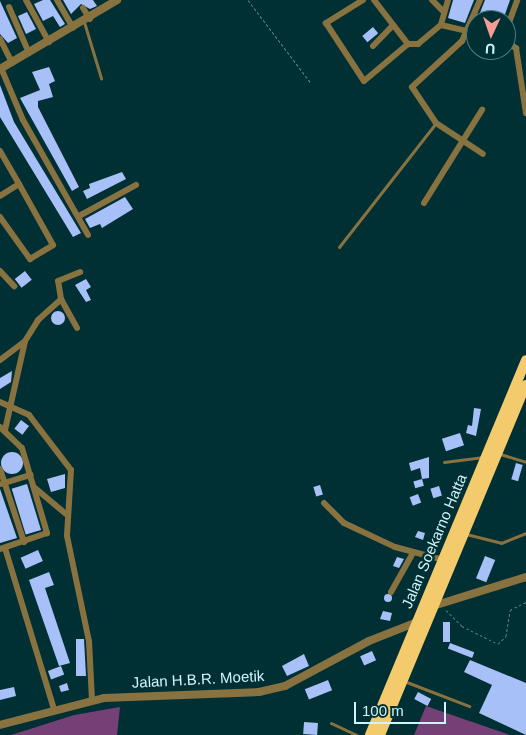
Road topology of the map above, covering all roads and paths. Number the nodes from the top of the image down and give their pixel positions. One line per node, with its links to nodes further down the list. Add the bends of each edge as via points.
1 (26, 0): 20 (street)
2 (57, 0): 16 (street)
3 (117, 0): 9 (street)
4 (248, 0): 28 (path)
5 (363, 0): 21 (street, via 326,23 364,81)
6 (374, 0): 14 (street)
7 (432, 0): 12 (street)
8 (448, 0): 12 (street)
9 (105, 3): 13 (street)
10 (9, 7): 24 (street)
11 (83, 8): 13 (street)
12 (444, 12): 15 (street)
13 (87, 21): 16 (street); 27 (lane)
14 (393, 25): 21 (street); 22 (street)
15 (441, 25): 17 (street); 21 (street, via 418,44)
16 (73, 28): 20 (street)
17 (466, 30)
18 (0, 38): 25 (street)
19 (466, 38): 31 (street, via 412,86)
20 (49, 42): 24 (street)
21 (408, 44)
22 (373, 46)
23 (516, 48): 30 (street)
24 (29, 53): 25 (street)
25 (12, 63): 26 (street)
26 (1, 68): 39 (street, via 23,120)
27 (101, 78)
28 (311, 84)
29 (482, 110): 32 (street)
30 (526, 113)
31 (436, 123): 32 (street); 42 (lane)
32 (463, 142): 34 (street); 38 (street)
33 (0, 151): 35 (street)
34 (483, 154)
35 (19, 184): 37 (street); 40 (street, via 54,245 30,259)
36 (136, 185): 39 (street)
37 (0, 196)
38 (424, 203)
39 (79, 216): 41 (street)
40 (0, 217)
41 (88, 235)
42 (339, 247)
43 (0, 271): 45 (street)
44 (80, 272): 46 (street, via 58,281)
45 (14, 286)
46 (61, 299): 47 (street); 48 (street, via 49,306)
47 (77, 328)
48 (25, 341): 49 (street); 53 (street)
49 (0, 360)
50 (526, 360): 56 (highway, Jalan Soekarno Hatta)
51 (526, 385): 55 (highway, Jalan Soekarno Hatta)
52 (0, 402): 53 (street)
53 (10, 406): 54 (street); 64 (street, via 34,419 71,470 72,499)
54 (2, 428): 60 (street, via 22,448)
55 (497, 453): 58 (lane); 66 (highway, Jalan Soekarno Hatta)
56 (485, 457): 57 (lane); 70 (highway, Jalan Soekarno Hatta)
57 (444, 462)
58 (526, 462)
59 (0, 469): 61 (street)
60 (31, 476): 61 (street); 62 (street)
61 (2, 483): 67 (street)
62 (35, 488): 64 (street); 67 (street, via 47,533)
63 (324, 502): 69 (street, via 341,521)
64 (66, 514): 78 (street, via 89,641)
65 (526, 532): 66 (lane, via 501,543)
66 (464, 533): 74 (highway, Jalan Soekarno Hatta)
67 (24, 542): 68 (street)
68 (2, 548): 80 (street)
69 (413, 553): 70 (street); 72 (street)
70 (444, 560): 76 (highway, Jalan Soekarno Hatta)
71 (526, 577): 75 (street)
72 (391, 592)
73 (526, 602): 75 (path, via 510,610 506,636 498,644 457,622)
74 (433, 606): 75 (street); 77 (highway, Jalan Soekarno Hatta)
75 (444, 606)
76 (417, 622): 78 (street, Jalan H.B.R. Moetik, via 268,690); 84 (highway, Jalan Soekarno Hatta)
77 (402, 680): 79 (lane); 85 (highway, Jalan Soekarno Hatta)
78 (92, 700): 80 (street, Jalan H.B.R. Moetik)
79 (469, 706)
80 (54, 709): 82 (street, Jalan H.B.R. Moetik)
81 (331, 723): 83 (lane)
82 (0, 725)
83 (357, 735)
84 (370, 735)
85 (380, 735)

